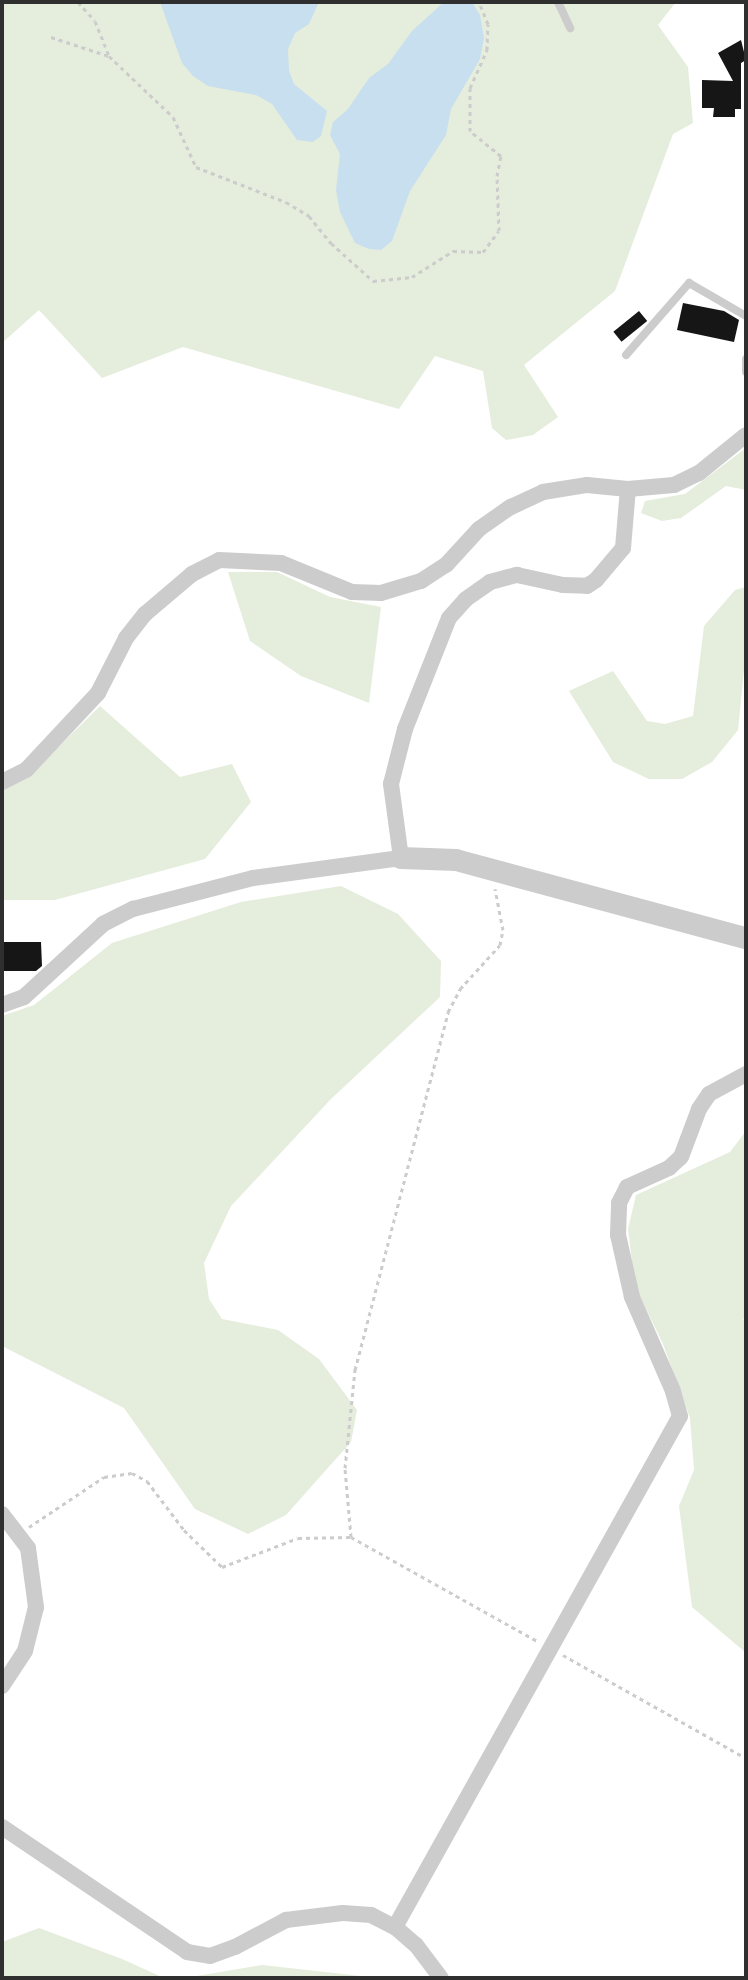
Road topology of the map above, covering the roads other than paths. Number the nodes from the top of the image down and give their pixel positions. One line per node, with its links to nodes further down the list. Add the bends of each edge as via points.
1 (558, 2): 2 (lane)
2 (570, 28)
3 (746, 316): 4 (lane, via 689,283)
4 (626, 355)
5 (746, 359): 6 (lane)
6 (746, 372)
7 (746, 435): 8 (street, via 699,473 674,485)
8 (628, 489): 9 (street, via 587,485 543,492 479,529 446,565 421,581 381,593 352,592 281,563 219,560 192,574 145,614 126,638 98,693 27,769); 10 (street, via 623,548 596,580 587,586 563,585 517,575 490,582 449,618 405,729 391,784)
9 (2, 782)
10 (401, 858): 11 (street, via 456,860); 12 (street, via 253,878 133,909 103,924 24,997)
11 (746, 938)
12 (2, 1005)
13 (746, 1074): 17 (street, via 709,1094 681,1157 627,1187 619,1203 618,1235 632,1297 680,1416)
14 (2, 1514): 15 (street, via 19,1533 33,1565 36,1607 25,1651)
15 (2, 1686)
16 (2, 1827): 17 (street, via 187,1952 210,1956 286,1920 343,1913 371,1915)
17 (395, 1927): 18 (street)
18 (441, 1978)

